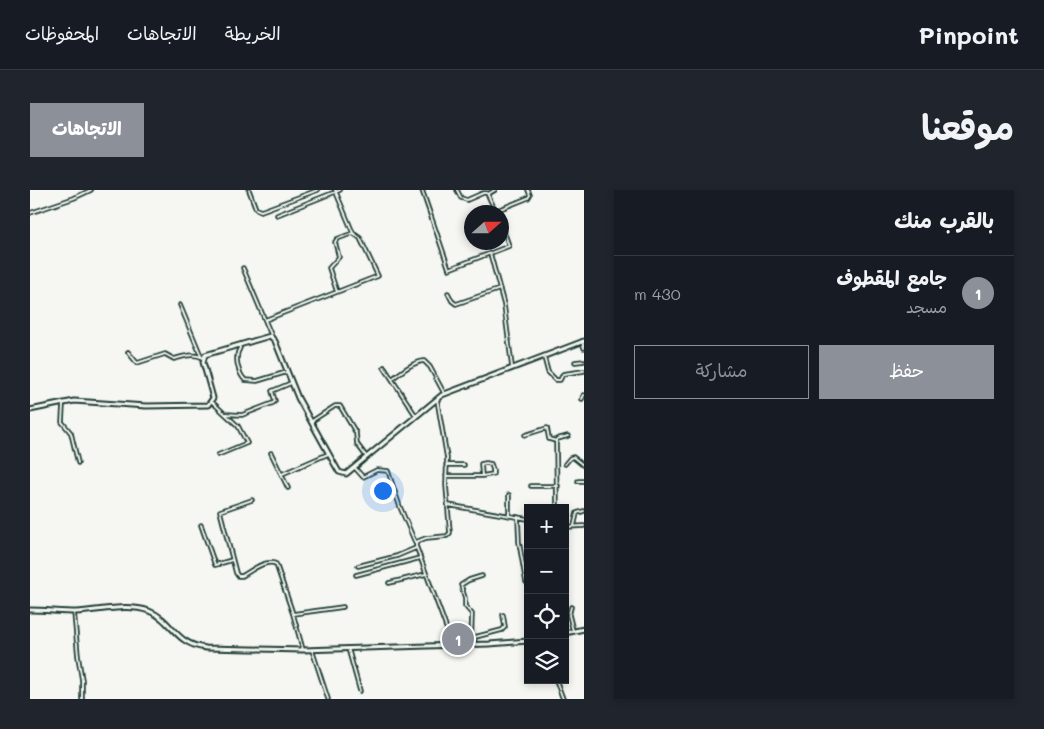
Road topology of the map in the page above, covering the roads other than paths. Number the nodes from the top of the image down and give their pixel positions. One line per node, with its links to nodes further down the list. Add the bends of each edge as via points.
1 (91, 190): 12 (street)
2 (249, 190): 3 (street, via 256,209 260,211)
3 (318, 190)
4 (337, 190): 13 (street); 14 (street)
5 (422, 190): 16 (street, via 448,268)
6 (457, 190): 9 (street, via 463,200 483,192)
7 (495, 190): 9 (street)
8 (528, 190): 11 (street, via 528,198)
9 (488, 194): 10 (street)
10 (493, 205)
11 (509, 206)
12 (30, 213)
13 (277, 215)
14 (353, 233): 19 (street, via 335,242 339,257 329,268); 19 (street, via 360,238 379,276)
15 (499, 250): 16 (street)
16 (490, 254): 18 (street)
17 (243, 268): 22 (street)
18 (500, 289): 20 (street, via 455,304); 33 (street)
19 (337, 292): 22 (street)
20 (448, 293)
21 (180, 305): 29 (street)
22 (265, 320): 23 (street)
23 (272, 337): 25 (street); 35 (street)
24 (583, 341): 26 (street); 28 (street)
25 (239, 345): 29 (street); 35 (street, via 236,358 245,380 257,381)
26 (584, 348)
27 (128, 352): 29 (street, via 137,363 165,354 174,359 188,354)
28 (544, 355): 33 (street); 34 (street, via 548,372 556,380 560,380 563,374)
29 (202, 357): 43 (street)
30 (584, 361): 31 (street)
31 (575, 362)
32 (384, 367): 36 (street)
33 (512, 367): 38 (street)
34 (584, 371)
35 (287, 372): 37 (street)
36 (392, 379): 38 (street, via 424,361); 46 (street)
37 (291, 383): 45 (street, via 272,391 273,403 242,415); 47 (street)
38 (445, 394): 40 (street)
39 (584, 395): 41 (street)
40 (437, 399): 46 (street); 57 (street)
41 (582, 399)
42 (64, 402): 43 (street, via 146,406 206,405); 44 (street); 55 (street, via 62,422 72,433)
43 (212, 402): 45 (street)
44 (30, 410)
45 (225, 414): 52 (street, via 238,426 247,443)
46 (416, 416): 54 (street)
47 (310, 423): 53 (street); 54 (street, via 340,406)
48 (525, 435): 50 (street, via 547,428 549,439)
49 (568, 436): 50 (street)
50 (556, 441): 67 (street)
51 (271, 453): 61 (street)
52 (218, 454)
53 (328, 454): 60 (street, via 342,474); 61 (street)
54 (367, 458): 60 (street)
55 (78, 463)
56 (565, 464): 59 (street, via 574,457)
57 (446, 465): 58 (street); 62 (street)
58 (464, 465)
59 (584, 466)
60 (356, 468): 81 (street, via 362,477 377,470 388,471)
61 (282, 474): 68 (street)
62 (446, 476): 63 (street); 72 (street)
63 (482, 476): 63 (street, via 482,464 491,464 492,474)
64 (578, 481): 65 (street)
65 (584, 481)
66 (531, 486): 67 (street)
67 (558, 486): 71 (street)
68 (288, 488)
69 (509, 495): 74 (street)
70 (252, 500): 84 (street, via 220,512)
71 (558, 504)
72 (448, 505): 74 (street); 81 (street, via 450,535 420,539)
73 (584, 511): 78 (street, via 577,513)
74 (510, 515): 75 (street)
75 (518, 517): 76 (street); 86 (street)
76 (524, 518)
77 (201, 525): 84 (street, via 215,565)
78 (574, 526): 79 (street); 80 (street)
79 (584, 526)
80 (569, 527)
81 (416, 544): 82 (street)
82 (416, 548): 83 (street); 85 (street)
83 (420, 558): 87 (street); 88 (street)
84 (232, 560): 95 (street, via 236,573 241,577 265,563 276,564)
85 (358, 566)
86 (524, 571)
87 (356, 574)
88 (426, 574): 90 (street); 102 (street)
89 (482, 576): 101 (street, via 461,585 464,606 472,614)
90 (388, 583)
91 (343, 607): 95 (street)
92 (571, 607): 98 (street, via 569,615)
93 (30, 610): 94 (street)
94 (74, 612): 104 (street, via 142,609 153,613 179,637 196,647); 108 (street)
95 (293, 614): 104 (street)
96 (503, 615): 101 (street, via 505,627 502,630 475,637)
97 (584, 629): 98 (street)
98 (573, 631): 99 (street)
99 (569, 632)
100 (524, 641): 101 (street)
101 (473, 644): 102 (street)
102 (450, 645): 103 (street)
103 (348, 648): 105 (street); 107 (street)
104 (302, 650): 105 (street)
105 (312, 650): 109 (street)
106 (557, 684): 110 (street)
107 (360, 691)
108 (82, 699)
109 (328, 699)
110 (563, 699)

